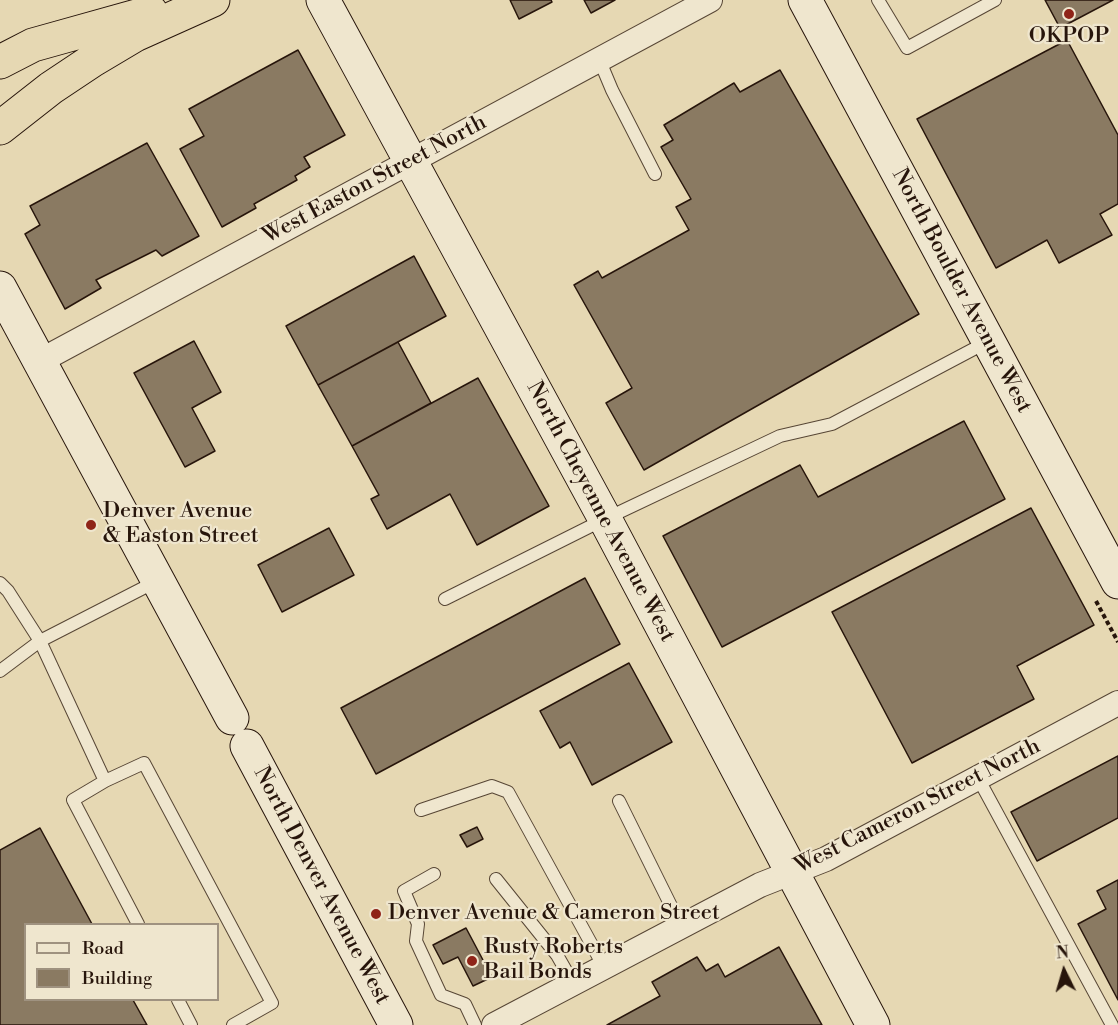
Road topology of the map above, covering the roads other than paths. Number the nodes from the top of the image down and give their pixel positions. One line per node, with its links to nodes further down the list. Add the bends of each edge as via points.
1 (194, 0): 9 (highway, via 33,45)
2 (213, 0): 10 (highway, via 101,55)
3 (323, 0): 11 (street, North Cheyenne Avenue West)
4 (710, 0): 8 (street, West Easton Street North)
5 (805, 0): 14 (street, North Boulder Avenue West)
6 (878, 0): 7 (lane, via 907,48)
7 (995, 0)
8 (599, 60): 11 (street, West Easton Street North); 12 (lane)
9 (0, 62)
10 (3, 125)
11 (410, 162): 15 (street, West Easton Street North); 16 (street, North Cheyenne Avenue West)
12 (655, 174)
13 (0, 288): 15 (street, North Denver Avenue West)
14 (988, 341): 16 (lane, via 832,424 780,436); 18 (street, North Boulder Avenue West)
15 (40, 361): 17 (street, North Denver Avenue West)
16 (605, 519): 20 (lane); 28 (street, North Cheyenne Avenue West)
17 (158, 580): 21 (lane); 38 (street, North Denver Avenue West)
18 (1118, 582)
19 (0, 583): 21 (lane)
20 (445, 599)
21 (40, 641): 22 (lane); 25 (lane)
22 (0, 671)
23 (1118, 703): 24 (street, West Cameron Street North)
24 (978, 778): 28 (street, West Cameron Street North, via 826,859); 42 (lane)
25 (105, 782): 31 (lane, via 72,800); 37 (lane, via 144,763 272,1003)
26 (619, 801): 32 (lane)
27 (421, 810): 33 (lane, via 492,786 508,792)
28 (793, 872): 32 (street, West Cameron Street North); 41 (street, North Cheyenne Avenue West)
29 (434, 874): 39 (lane, via 404,891 418,924 416,941 441,995 465,1004)
30 (496, 879): 34 (lane, via 557,956)
31 (137, 923)
32 (681, 926): 33 (street, West Cameron Street North)
33 (604, 967): 34 (street, West Cameron Street North)
34 (573, 983): 40 (street, West Cameron Street North)
35 (179, 1001): 36 (lane)
36 (191, 1025)
37 (233, 1025)
38 (396, 1025)
39 (475, 1025)
40 (494, 1025)
41 (873, 1025)
42 (1112, 1025)

